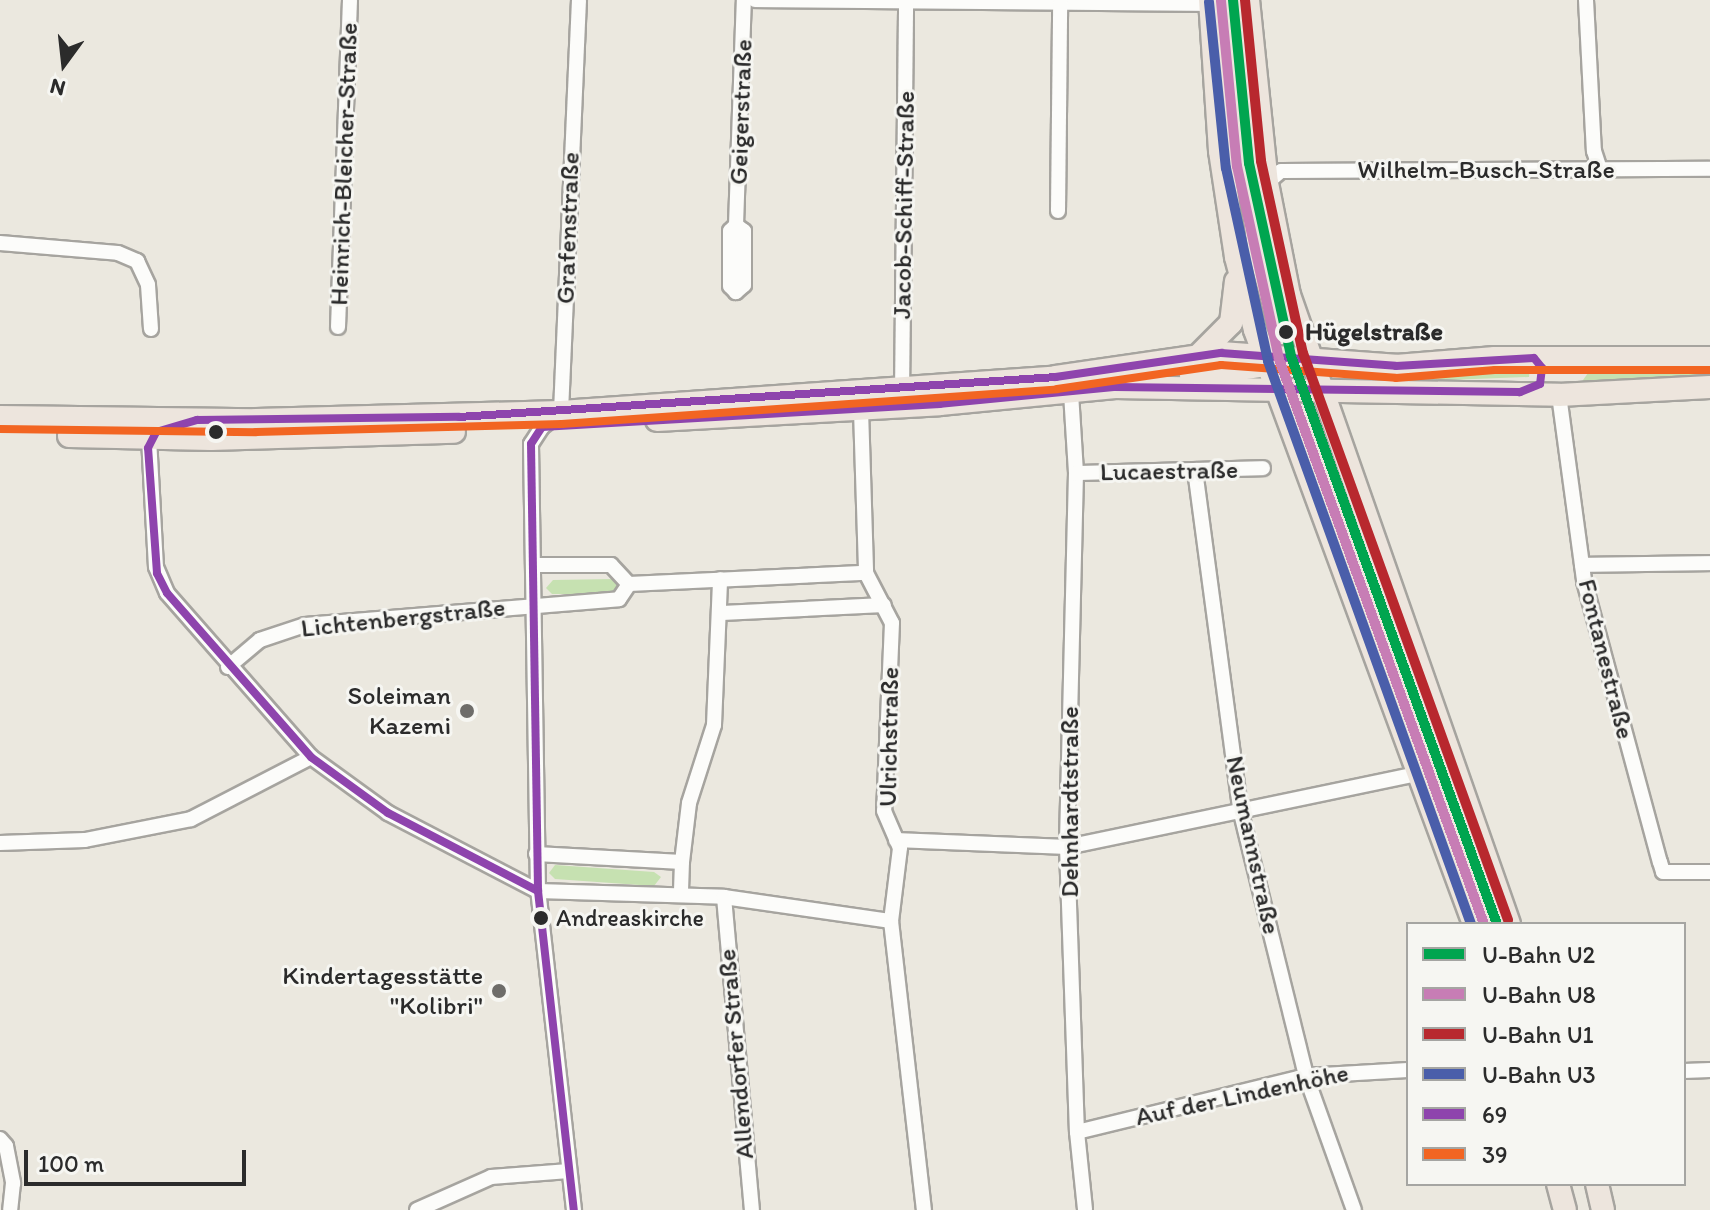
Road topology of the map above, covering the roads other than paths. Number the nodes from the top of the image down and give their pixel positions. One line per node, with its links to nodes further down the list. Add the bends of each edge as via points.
1 (350, 0): 17 (street, Heinrich-Bleicher-Straße)
2 (579, 0): 35 (street, Grafenstraße)
3 (744, 0): 14 (street, Geigerstraße)
4 (755, 0): 7 (street)
5 (1248, 0): 12 (main road)
6 (1586, 0): 11 (street)
7 (906, 2): 9 (street); 33 (street, Jacob-Schiff-Straße)
8 (1210, 2): 9 (street); 16 (main road, via 1211,80)
9 (1060, 4): 13 (street)
10 (1710, 169): 11 (street, Wilhelm-Busch-Straße)
11 (1600, 170): 12 (street, Wilhelm-Busch-Straße, via 1281,171)
12 (1267, 183): 20 (main road, via 1279,256 1302,334)
13 (1058, 211)
14 (736, 225)
15 (0, 243): 18 (street, via 118,253 137,261 148,285)
16 (1236, 257): 19 (main road, via 1231,323); 24 (main road)
17 (338, 327)
18 (151, 329)
19 (1200, 354): 24 (main road); 33 (main road)
20 (1300, 357): 24 (main road); 25 (main road); 28 (main road)
21 (1534, 358): 23 (main road); 25 (main road); 30 (main road, via 1543,372 1541,381)
22 (1710, 358): 23 (main road)
23 (1594, 359): 32 (main road, via 1563,375)
24 (1265, 361): 26 (main road); 29 (main road)
25 (1396, 366): 28 (main road)
26 (1115, 387): 29 (main road); 31 (main road)
27 (1710, 387): 32 (main road)
28 (1317, 388): 29 (main road); 30 (main road); 38 (main road); 69 (main road)
29 (1276, 390): 38 (main road)
30 (1520, 392): 32 (main road)
31 (1071, 393): 33 (main road); 44 (street, Dehnhardtstraße)
32 (1559, 395): 47 (street, Fontanestraße)
33 (902, 397): 34 (main road); 35 (main road)
34 (861, 410): 39 (main road); 48 (street, Ulrichstraße)
35 (561, 412): 39 (main road)
36 (0, 417): 37 (main road)
37 (197, 420): 39 (main road); 41 (main road)
38 (1289, 425): 56 (main road)
39 (530, 429): 41 (main road, via 333,438); 46 (street)
40 (0, 432): 41 (main road)
41 (149, 438): 54 (street, via 157,573 167,593)
42 (1263, 468): 43 (street, Lucaestraße)
43 (1195, 470): 44 (street, Lucaestraße); 57 (street, Neumannstraße)
44 (1076, 473): 60 (street, Dehnhardtstraße)
45 (1710, 563): 47 (street)
46 (534, 565): 50 (street, via 611,565); 51 (street)
47 (1582, 565): 63 (street, Fontanestraße, via 1663,872)
48 (866, 573): 49 (street, Lichtenbergstraße); 52 (street, Ulrichstraße)
49 (720, 579): 50 (street, Lichtenbergstraße); 53 (street)
50 (629, 584): 51 (street, Lichtenbergstraße, via 619,599)
51 (534, 604): 54 (street, Lichtenbergstraße, via 305,625 260,640); 61 (street)
52 (884, 605): 53 (street); 58 (street, Ulrichstraße, via 892,623 884,811)
53 (722, 613): 62 (street, via 714,725 689,803)
54 (228, 667): 55 (street)
55 (311, 757): 59 (street, via 191,819 85,840); 64 (street, via 388,813)
56 (1421, 773): 57 (street); 68 (main road)
57 (1241, 813): 60 (street); 73 (street, Neumannstraße)
58 (896, 840): 60 (street); 67 (street, Ulrichstraße, via 900,848)
59 (1, 842)
60 (1067, 847): 74 (street, Dehnhardtstraße)
61 (536, 854): 62 (street); 64 (street)
62 (682, 862): 65 (street)
63 (1710, 872)
64 (538, 891): 65 (street); 76 (street)
65 (681, 895): 66 (street)
66 (724, 897): 67 (street); 82 (street, Allendorfer Straße)
67 (891, 921): 83 (street, Ulrichstraße)
68 (1473, 922)
69 (1508, 922)
70 (1406, 1070): 73 (street, Auf der Lindenhöhe)
71 (1710, 1070): 72 (street)
72 (1686, 1071)
73 (1306, 1076): 74 (street, Auf der Lindenhöhe); 85 (street, Neumannstraße)
74 (1077, 1132): 84 (street, Dehnhardtstraße)
75 (0, 1139): 79 (street, via 13,1183)
76 (569, 1171): 80 (street, via 491,1177); 81 (street)
77 (1559, 1186): 86 (main road)
78 (1597, 1186): 87 (main road)
79 (10, 1210)
80 (417, 1210)
81 (574, 1210)
82 (752, 1210)
83 (924, 1210)
84 (1085, 1210)
85 (1354, 1210)
86 (1565, 1210)
87 (1603, 1210)

